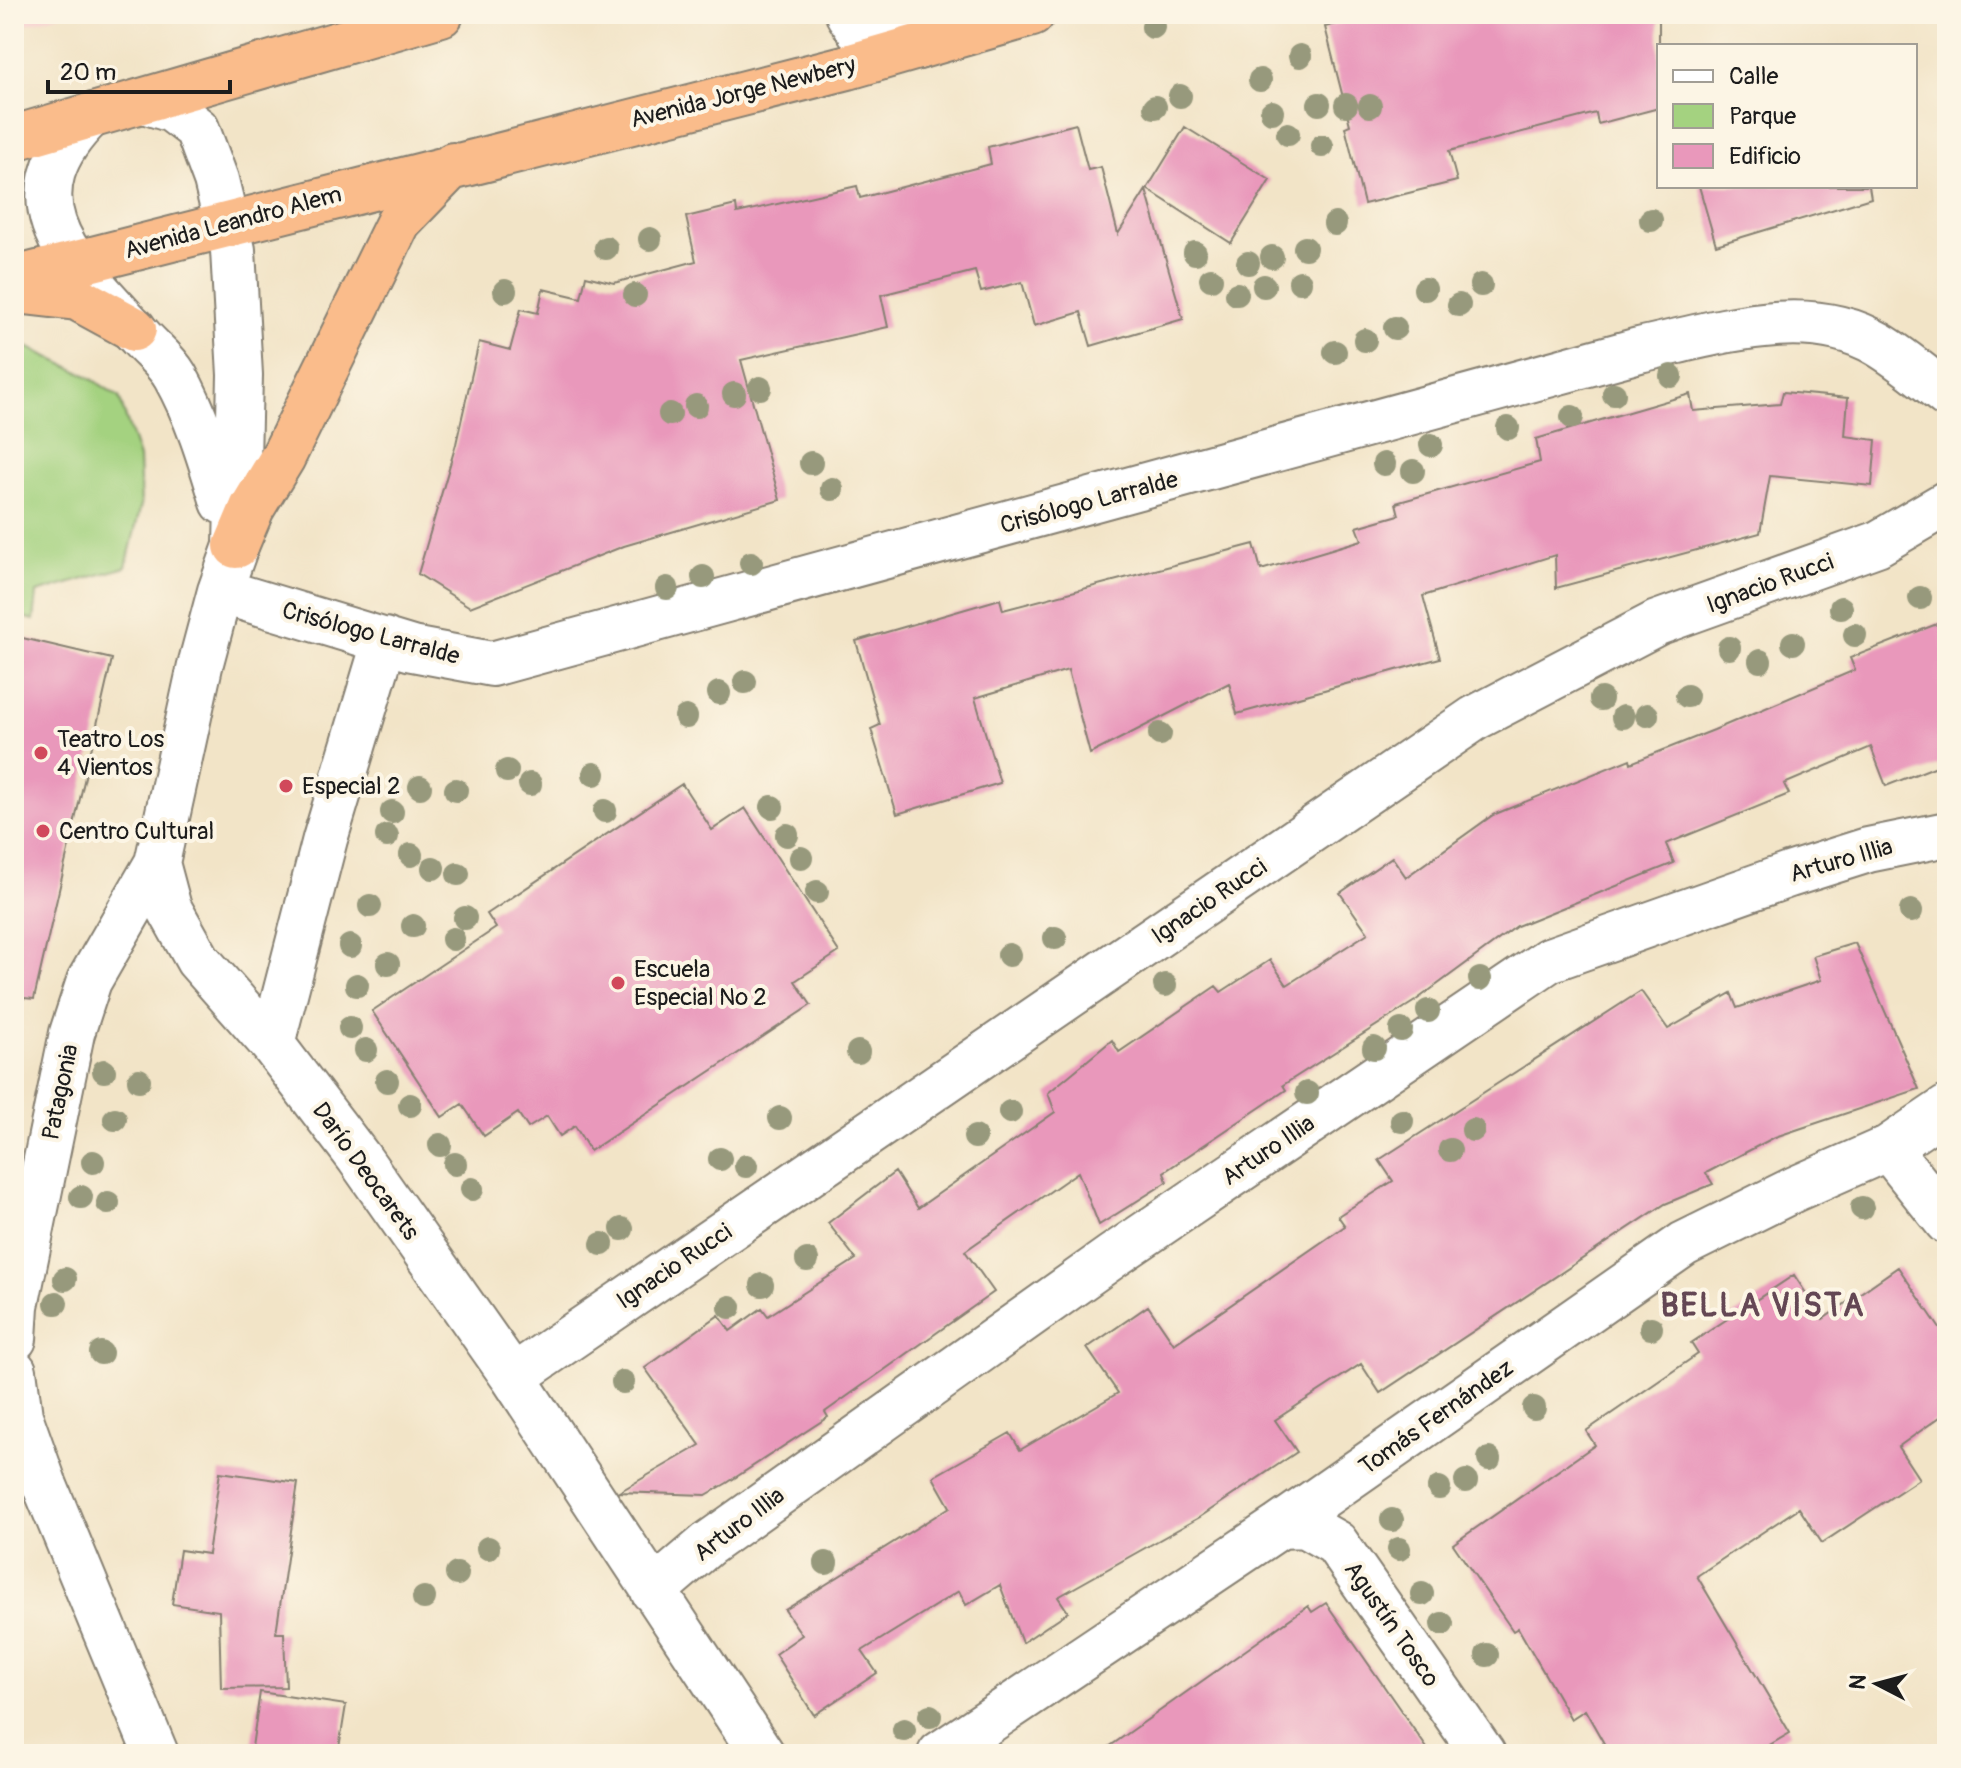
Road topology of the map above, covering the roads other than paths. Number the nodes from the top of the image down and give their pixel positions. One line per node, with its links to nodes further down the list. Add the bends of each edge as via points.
1 (441, 14): 5 (highway)
2 (848, 14): 4 (street, via 861,33)
3 (1032, 14): 4 (highway, Avenida Jorge Newbery)
4 (918, 47): 8 (highway, Avenida Jorge Newbery)
5 (144, 101): 6 (highway); 9 (street, via 172,110 197,129)
6 (90, 116): 7 (highway); 10 (street, via 65,139 52,163 47,193 50,221)
7 (18, 137)
8 (453, 165): 9 (highway, Avenida Leandro Alem); 16 (highway, via 399,221)
9 (226, 223): 10 (highway, Avenida Leandro Alem); 16 (street, Darío Deocarets, via 233,250 240,375)
10 (75, 265): 11 (highway, Avenida Leandro Alem); 13 (street)
11 (14, 279)
12 (14, 292): 13 (highway, via 77,298)
13 (134, 329): 16 (street, via 174,374 205,441)
14 (1947, 395): 18 (street, Crisólogo Larralde, via 1877,344 1840,328 1786,323 1730,331 1610,358 492,664)
15 (1947, 503): 27 (street, Ignacio Rucci, via 1877,544 1657,623 1475,718)
16 (236, 546): 17 (street, Darío Deocarets)
17 (220, 591): 18 (street, Crisólogo Larralde); 20 (street, Darío Deocarets)
18 (385, 640): 21 (street, via 325,839)
19 (1947, 834): 30 (street, Arturo Illia, via 1868,850 1549,960 1113,1256 708,1544)
20 (157, 863): 21 (street, Darío Deocarets, via 169,908 198,960); 25 (street, Patagonia, via 89,981 72,1033 16,1306)
21 (272, 1044): 27 (street, Darío Deocarets)
22 (1947, 1108): 23 (street, Tomás Fernández)
23 (1888, 1148): 24 (street); 29 (street, Tomás Fernández, via 1684,1244)
24 (1947, 1222)
25 (14, 1339)
26 (14, 1371): 28 (street)
27 (513, 1377): 30 (street, Darío Deocarets)
28 (30, 1485): 31 (street)
29 (1280, 1526): 33 (street, Tomás Fernández); 34 (street, Agustín Tosco, via 1304,1525 1336,1543)
30 (653, 1591): 32 (street, Darío Deocarets)
31 (156, 1754)
32 (762, 1754)
33 (940, 1754)
34 (1483, 1754)

